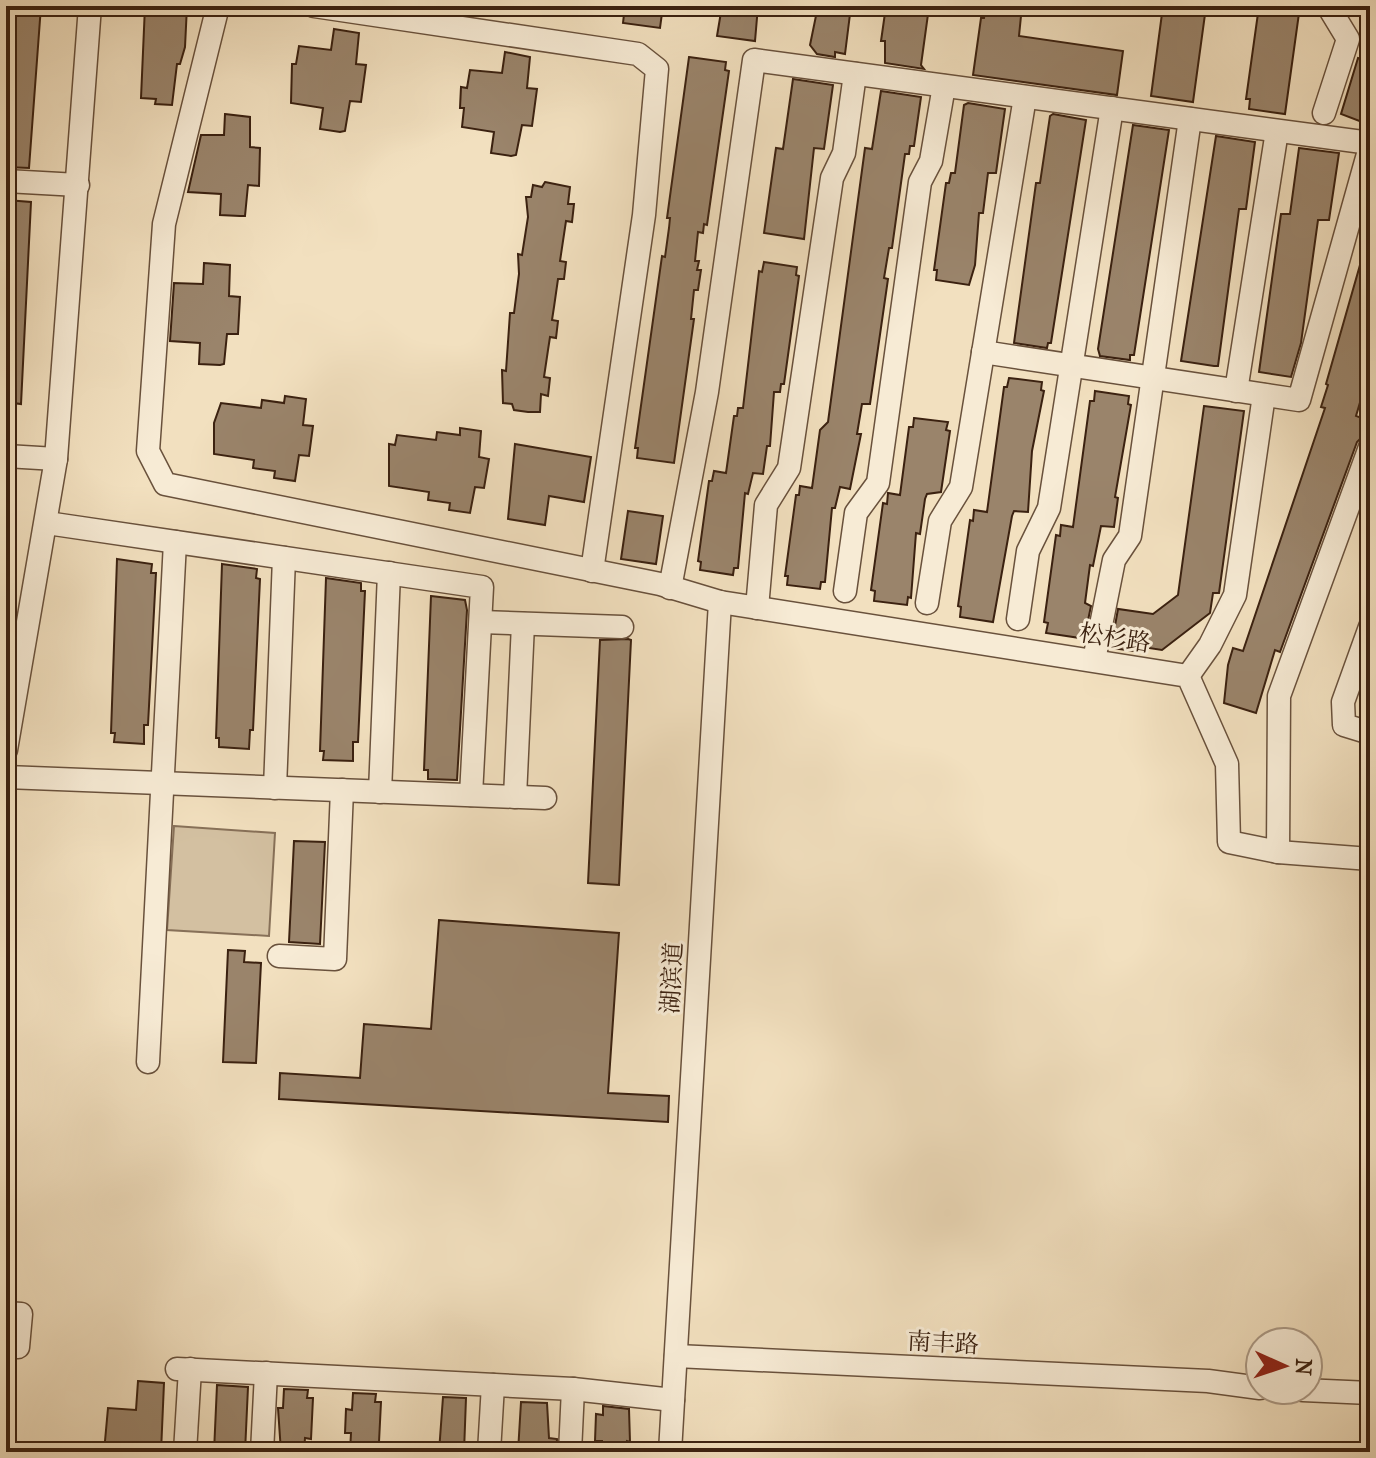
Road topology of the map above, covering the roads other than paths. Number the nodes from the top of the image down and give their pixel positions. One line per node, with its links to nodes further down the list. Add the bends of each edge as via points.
1 (90, 6): 14 (street)
2 (218, 6): 26 (street, 松杉路, via 164,224 148,451 165,484)
3 (314, 6): 26 (street, via 638,54 657,69 644,215)
4 (1328, 6): 9 (street, via 1348,39)
5 (855, 74): 6 (street); 28 (street, via 754,60 707,392); 32 (street, via 844,153 832,178 789,468 766,505)
6 (944, 86): 7 (street); 29 (street, via 931,161 920,182 878,483 856,513)
7 (1025, 97): 8 (street); 15 (street)
8 (1112, 108): 10 (street); 16 (street)
9 (1324, 113)
10 (1190, 119): 11 (street); 17 (street)
11 (1277, 131): 12 (street); 18 (street)
12 (1370, 145): 19 (street, via 1299,400)
13 (6, 181): 14 (street)
14 (78, 185): 22 (street)
15 (983, 352): 16 (street); 31 (street, via 961,487 940,521)
16 (1071, 366): 17 (street); 33 (street, via 1049,508 1028,551)
17 (1153, 378): 18 (street); 38 (street, via 1130,536 1114,560)
18 (1236, 391): 19 (street)
19 (1264, 395): 39 (street, via 1235,595)
20 (1370, 447): 50 (street, via 1279,696)
21 (6, 456): 22 (street)
22 (56, 459): 23 (street)
23 (47, 523): 24 (street); 41 (street)
24 (175, 542): 25 (street); 43 (street)
25 (284, 558): 27 (street); 44 (street)
26 (592, 571): 28 (street, 松杉路)
27 (389, 573): 34 (street, via 482,587); 46 (street)
28 (670, 588): 30 (street, 松杉路)
29 (845, 591)
30 (720, 602): 32 (street, 松杉路); 56 (street, 湖滨道)
31 (927, 603)
32 (757, 608): 39 (street, 松杉路)
33 (1018, 619)
34 (481, 622): 35 (street); 47 (street)
35 (523, 624): 36 (street); 48 (street)
36 (622, 627)
37 (1370, 627): 40 (street, via 1343,702 1344,725)
38 (1096, 650)
39 (1188, 676): 50 (street, via 1227,764 1229,842)
40 (1370, 733)
41 (6, 750)
42 (6, 777): 43 (street)
43 (164, 783): 44 (street); 53 (street)
44 (275, 788): 45 (street)
45 (342, 790): 46 (street); 52 (street, via 335,959)
46 (380, 792): 47 (street)
47 (471, 795): 48 (street)
48 (515, 797): 49 (street)
49 (545, 798)
50 (1278, 852): 51 (street)
51 (1370, 859)
52 (279, 956)
53 (148, 1062)
54 (6, 1313): 55 (street, via 21,1314 18,1347)
55 (6, 1346)
56 (676, 1356): 59 (street, 南丰路); 67 (street, 湖滨道)
57 (266, 1373): 62 (street); 68 (street, via 183,1369); 69 (street)
58 (1244, 1380): 59 (street, 南丰路)
59 (1208, 1381): 63 (street, 南丰路)
60 (1324, 1382): 61 (street)
61 (1370, 1383)
62 (493, 1385): 64 (street); 70 (street)
63 (1244, 1386)
64 (573, 1389): 67 (street); 71 (street)
65 (1324, 1391): 66 (street)
66 (1370, 1393)
67 (673, 1400): 72 (street, 湖滨道)
68 (185, 1452)
69 (262, 1452)
70 (489, 1452)
71 (570, 1452)
72 (670, 1452)

